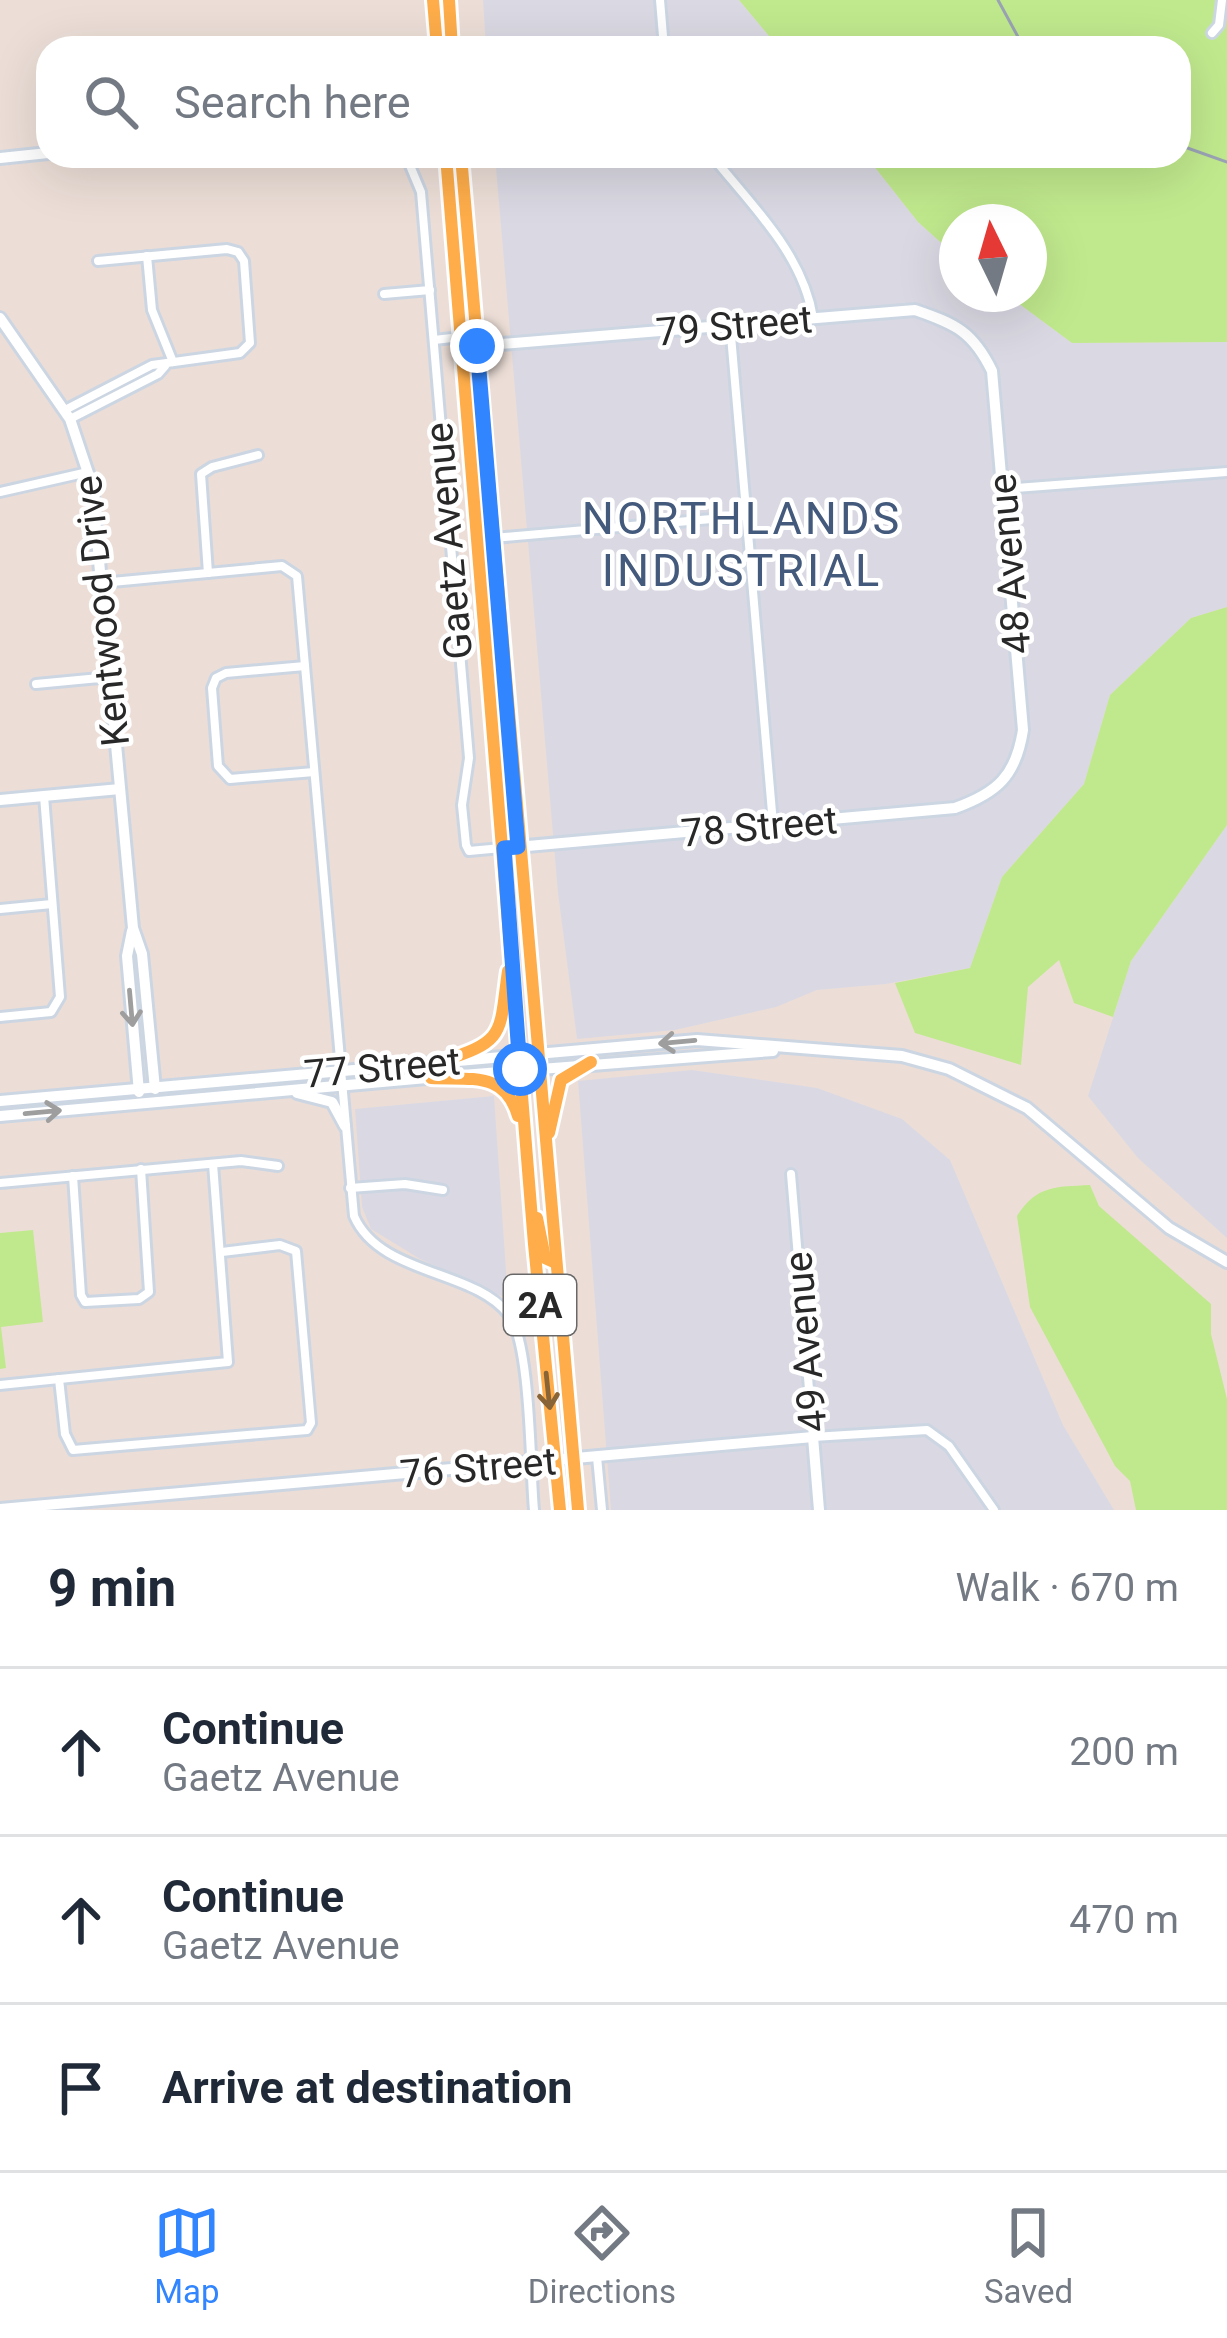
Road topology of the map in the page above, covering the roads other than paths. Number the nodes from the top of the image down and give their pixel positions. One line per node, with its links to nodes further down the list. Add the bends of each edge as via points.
1 (433, 0): 6 (main road)
2 (449, 0): 7 (main road)
3 (661, 0): 8 (street)
4 (1222, 0): 5 (street)
5 (1212, 33)
6 (436, 36)
7 (451, 36)
8 (663, 36)
9 (36, 154): 10 (street)
10 (0, 158)
11 (411, 168): 17 (street, Gaetz Avenue)
12 (447, 168): 22 (main road, Gaetz Avenue / 2A)
13 (462, 168): 24 (main road, Gaetz Avenue / 2A)
14 (721, 168): 19 (street, via 795,262)
15 (147, 256): 16 (street); 26 (street, via 152,310); 26 (street, via 227,249 244,261 247,348)
16 (98, 261)
17 (430, 290): 18 (street); 23 (street, Gaetz Avenue)
18 (384, 294)
19 (813, 318): 21 (street, 79 Street); 25 (street, 79 Street, via 916,310 955,324)
20 (0, 319): 27 (street, Kentwood Drive)
21 (730, 324): 24 (street, 79 Street); 33 (street)
22 (461, 337): 23 (street); 46 (main road, Gaetz Avenue / 2A)
23 (434, 340): 46 (street, Gaetz Avenue, via 469,758 466,845)
24 (477, 346): 34 (main road, Gaetz Avenue / 2A)
25 (980, 347): 31 (street, 48 Avenue, via 992,371)
26 (170, 363): 27 (street, via 152,365)
27 (68, 414): 29 (street, Kentwood Drive)
28 (258, 455): 35 (street, via 201,474)
29 (88, 472): 32 (street); 36 (street, Kentwood Drive)
30 (1227, 472): 31 (street)
31 (1003, 489): 41 (street, 48 Avenue, via 1023,730)
32 (0, 492)
33 (746, 516): 34 (street); 45 (street)
34 (494, 538): 46 (main road, Gaetz Avenue / 2A)
35 (208, 573): 36 (street); 37 (street, via 292,570)
36 (101, 583): 38 (street, Kentwood Drive)
37 (305, 666): 40 (street); 40 (street, via 216,678 218,766 230,779)
38 (110, 677): 39 (street); 42 (street, Kentwood Drive)
39 (36, 684)
40 (314, 772): 56 (street)
41 (1004, 779): 45 (street, 78 Street, via 955,808)
42 (120, 789): 43 (street); 49 (street, Kentwood Drive)
43 (44, 796): 44 (street); 47 (street)
44 (0, 800)
45 (772, 824): 46 (street, 78 Street)
46 (511, 848): 50 (main road, Gaetz Avenue / 2A); 53 (main road, Gaetz Avenue / 2A)
47 (52, 904): 48 (street); 51 (street, via 59,1004)
48 (0, 909)
49 (133, 928): 59 (street, Kentwood Drive); 61 (street, Kentwood Drive, one-way to 61, via 127,956)
50 (512, 946): 53 (main road, Gaetz Avenue / 2A); 54 (main road, via 494,1038)
51 (0, 1018)
52 (836, 1048): 53 (street, 77 Street, one-way to 53, via 697,1040); 55 (street, 77 Street); 78 (street, 77 Street, via 949,1069 1027,1108 1168,1228)
53 (529, 1060): 54 (street, 77 Street); 55 (street, 77 Street); 57 (street, 77 Street); 66 (main road, Gaetz Avenue / 2A); 67 (main road, Gaetz Avenue / 2A)
54 (442, 1061): 56 (street, 77 Street)
55 (591, 1062): 67 (main road, via 561,1080)
56 (340, 1070): 58 (street); 59 (street, 77 Street)
57 (431, 1078): 58 (street, 77 Street); 66 (main road, via 506,1090)
58 (342, 1085): 60 (street, 77 Street); 65 (street)
59 (154, 1086): 61 (street, 77 Street); 63 (street, Kentwood Drive)
60 (282, 1090): 63 (street, 77 Street); 65 (street, via 327,1100)
61 (139, 1096): 62 (street, 77 Street); 63 (street, 77 Street); 64 (street, one-way to 61)
62 (0, 1101)
63 (156, 1101)
64 (0, 1116)
65 (345, 1126): 74 (street)
66 (526, 1149): 76 (main road, Gaetz Avenue / 2A)
67 (545, 1152): 79 (main road, Gaetz Avenue / 2A)
68 (213, 1164): 69 (street); 70 (street); 77 (street)
69 (278, 1166)
70 (141, 1169): 72 (street); 72 (street, via 149,1292 139,1299 85,1302 81,1295)
71 (791, 1174): 82 (street, 49 Avenue)
72 (74, 1176): 73 (street)
73 (0, 1183)
74 (350, 1188): 75 (street); 86 (street, via 358,1224 377,1245 510,1316 521,1347)
75 (443, 1190)
76 (530, 1200): 79 (main road, via 545,1258); 85 (main road, Gaetz Avenue / 2A, one-way to 85)
77 (222, 1252): 80 (street, via 228,1362); 80 (street, via 280,1245 296,1251 307,1430 73,1450)
78 (1227, 1262)
79 (556, 1263): 84 (main road, Gaetz Avenue / 2A)
80 (59, 1379): 81 (street)
81 (0, 1385)
82 (813, 1437): 83 (street, 76 Street); 93 (street, 49 Avenue); 94 (street, via 927,1430 949,1446)
83 (597, 1457): 84 (street, 76 Street); 92 (street)
84 (574, 1459): 85 (street, 76 Street); 91 (main road, Gaetz Avenue / 2A)
85 (555, 1461): 86 (street, 76 Street); 90 (main road, Gaetz Avenue / 2A)
86 (530, 1462): 87 (street, 76 Street); 89 (street)
87 (95, 1505): 88 (street, 76 Street)
88 (0, 1510)
89 (534, 1510)
90 (560, 1510)
91 (578, 1510)
92 (602, 1510)
93 (819, 1510)
94 (994, 1510)

